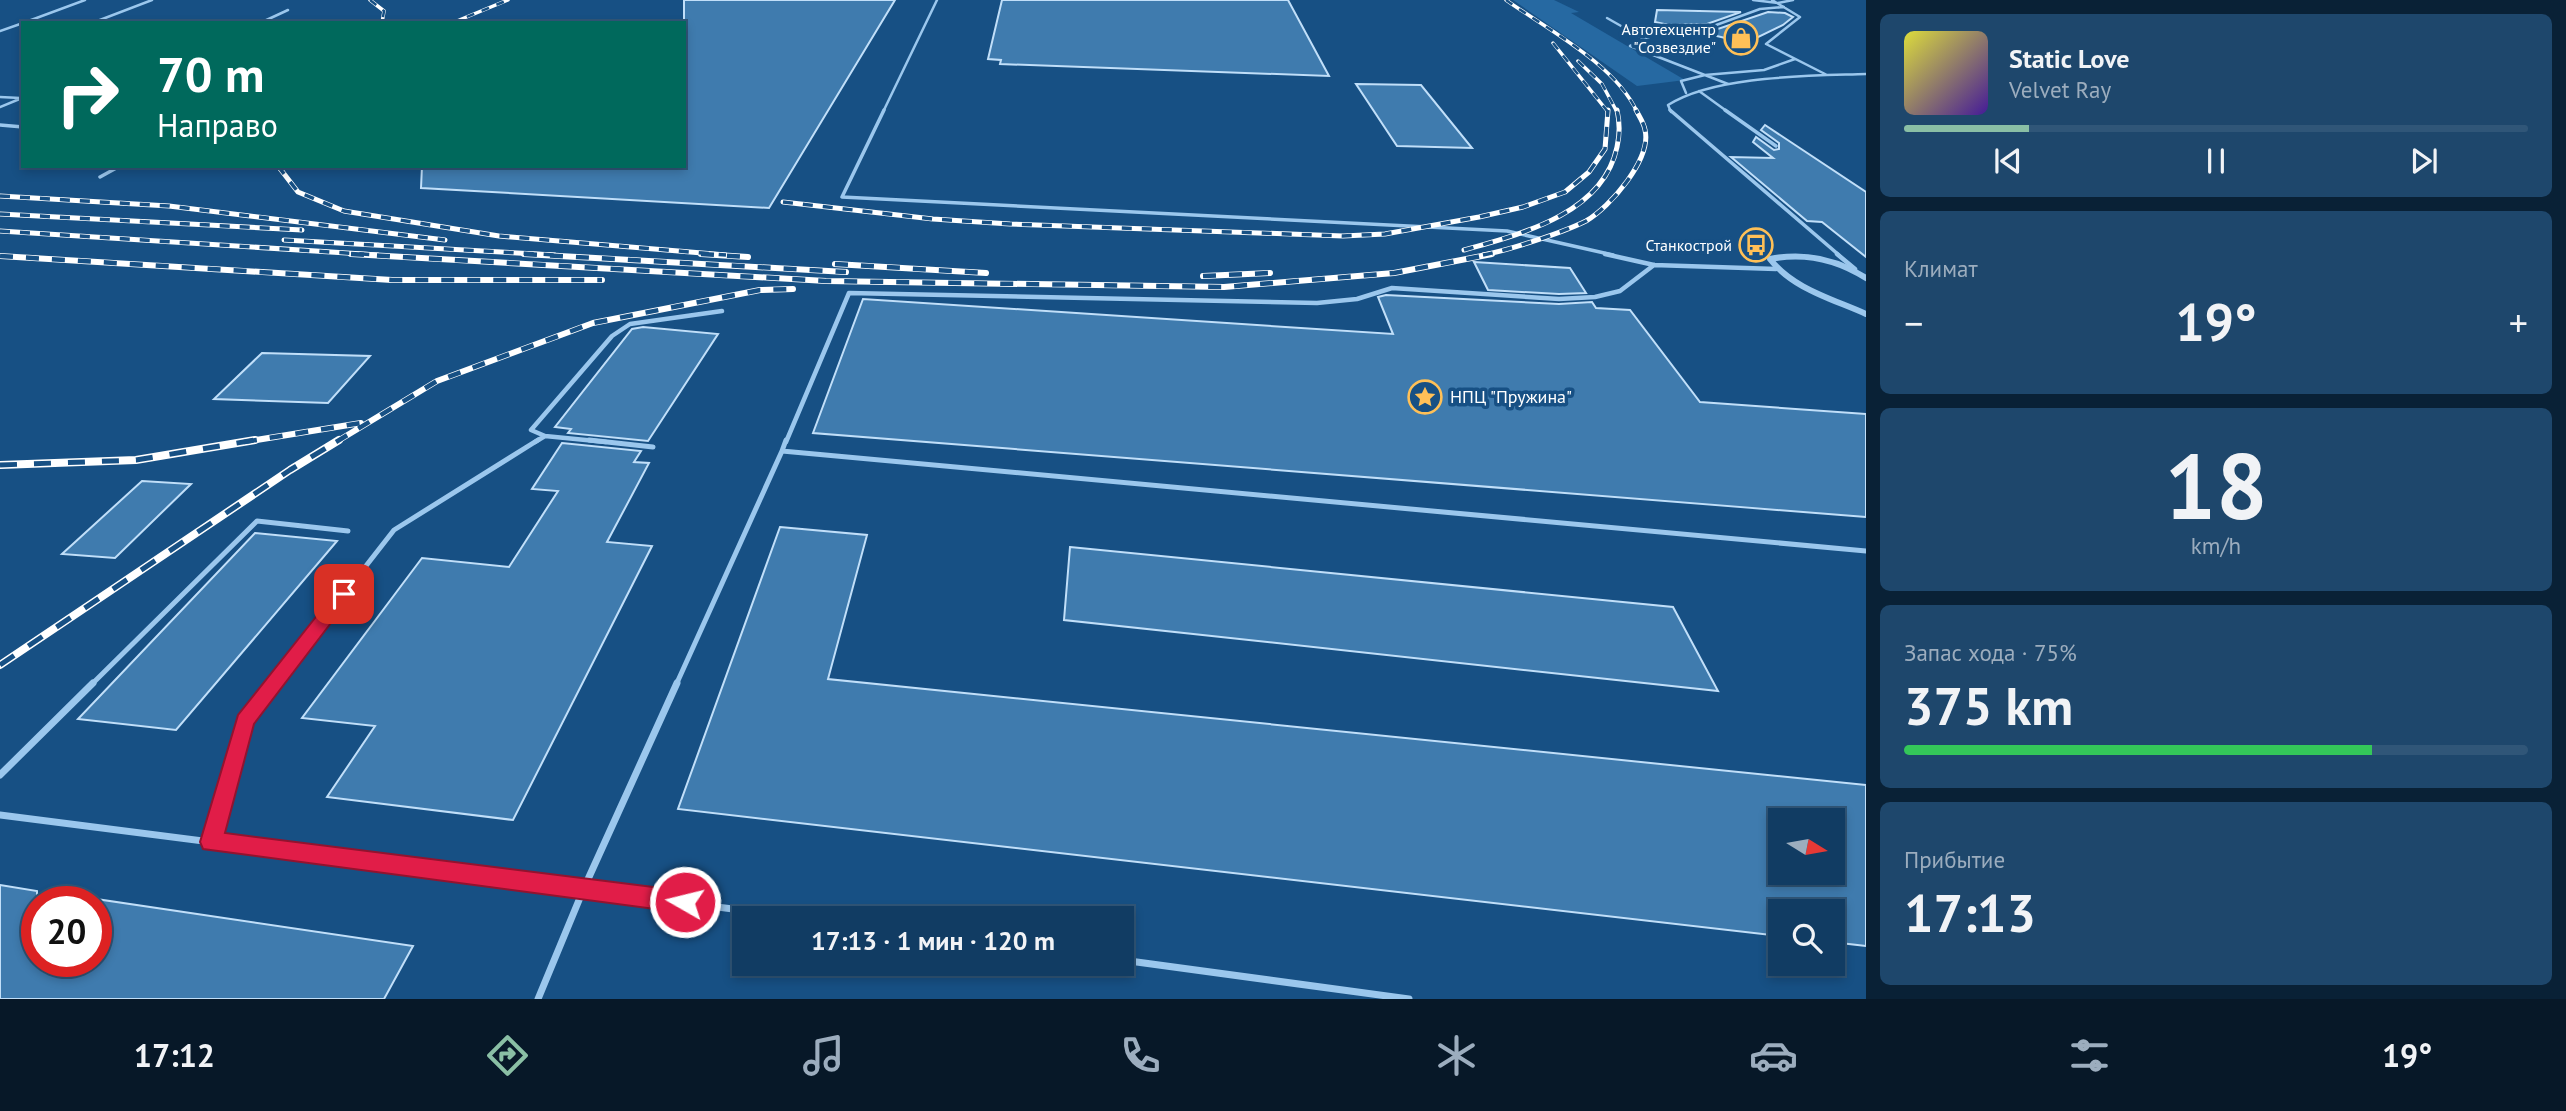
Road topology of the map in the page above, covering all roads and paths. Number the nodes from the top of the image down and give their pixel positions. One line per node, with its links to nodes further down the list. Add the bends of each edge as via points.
1 (85, 0): 11 (lane)
2 (152, 0): 12 (lane)
3 (937, 0): 33 (lane, via 842,197 1507,231)
4 (1753, 0): 7 (lane)
5 (1772, 0): 7 (lane)
6 (1793, 0): 7 (lane)
7 (1777, 3): 8 (lane)
8 (1784, 7): 16 (lane, via 1760,9 1708,28 1666,29); 17 (lane, via 1800,20 1766,44)
9 (288, 10): 13 (lane)
10 (1607, 18): 16 (lane)
11 (28, 21)
12 (97, 21)
13 (264, 21)
14 (21, 24): 15 (lane)
15 (0, 31)
16 (1644, 39): 19 (lane, via 1630,46)
17 (1795, 59): 19 (lane, via 1764,70); 20 (lane)
18 (1866, 74): 20 (lane)
19 (1705, 75): 21 (lane); 23 (lane, via 1681,81)
20 (1828, 75): 21 (lane)
21 (1731, 85): 22 (lane)
22 (1699, 91): 23 (lane); 30 (lane)
23 (1686, 93): 35 (lane, via 1673,98 1668,105 1671,112)
24 (0, 97): 25 (lane)
25 (21, 98)
26 (21, 99): 27 (lane)
27 (0, 107)
28 (0, 125): 29 (lane)
29 (21, 127)
30 (1776, 146)
31 (116, 168): 32 (lane)
32 (100, 177)
33 (1654, 265): 34 (lane); 41 (lane, via 1620,291 1595,298 1392,288 1357,299 1317,303 849,292)
34 (1776, 269): 35 (street, via 1770,259 1785,255 1814,257); 38 (street)
35 (1860, 274): 36 (street)
36 (1866, 278)
37 (722, 311): 39 (lane, via 630,324 612,336 531,430)
38 (1866, 314)
39 (545, 436): 40 (lane); 46 (lane, via 394,530 245,721)
40 (653, 447)
41 (782, 451): 43 (lane); 47 (lane)
42 (348, 531): 44 (lane, via 257,520)
43 (1866, 551)
44 (0, 775)
45 (0, 816): 46 (lane)
46 (211, 842): 47 (lane)
47 (584, 888): 48 (lane); 50 (lane)
48 (732, 908)
49 (1134, 962): 51 (lane)
50 (538, 999)
51 (1409, 999)

